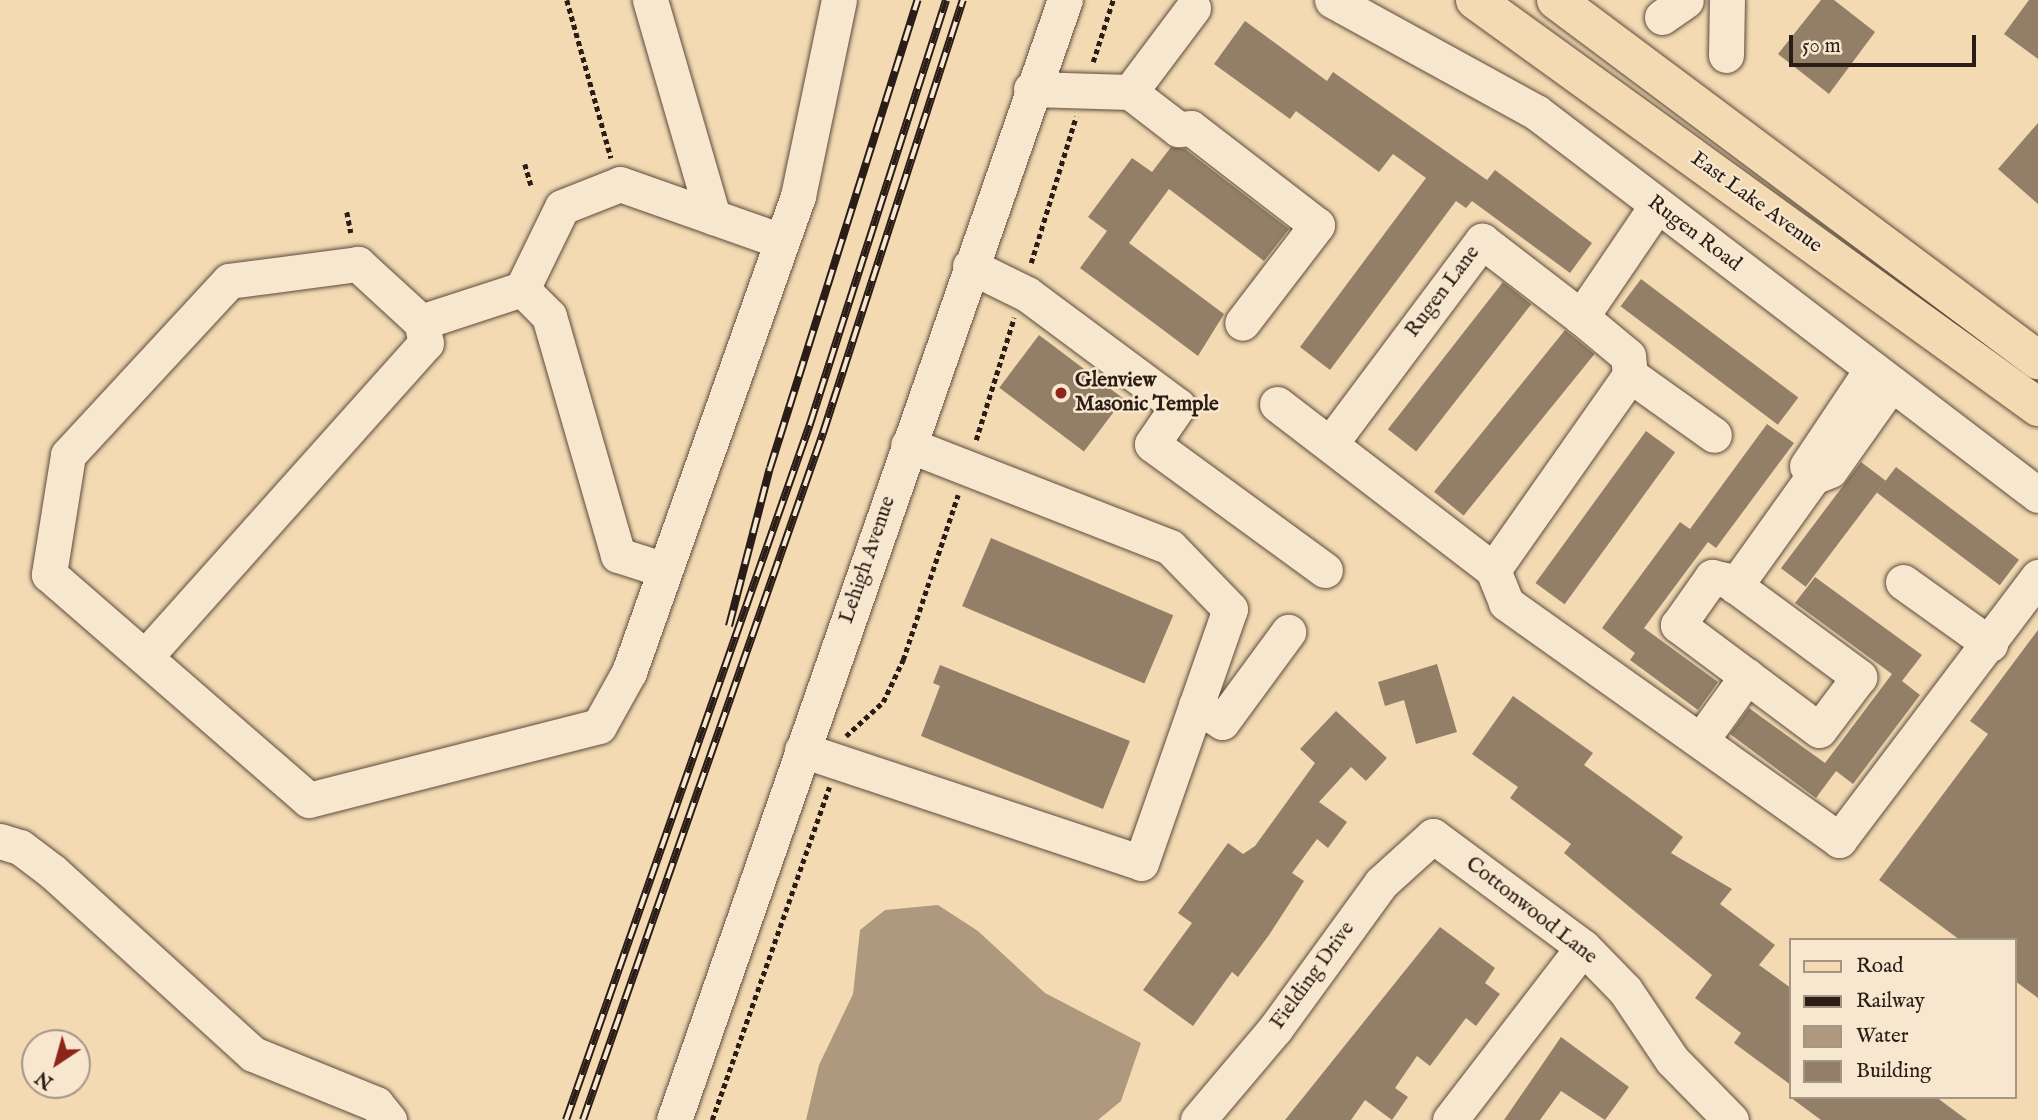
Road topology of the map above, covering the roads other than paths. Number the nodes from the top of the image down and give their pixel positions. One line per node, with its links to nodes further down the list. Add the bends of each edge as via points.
1 (650, 0): 13 (street)
2 (839, 0): 14 (street, via 818,110)
3 (1065, 0): 10 (street, Lehigh Avenue)
4 (1332, 0): 12 (street, Rugen Road, via 1535,112)
5 (1475, 0): 24 (main road, East Lake Avenue)
6 (1556, 0): 20 (main road, East Lake Avenue)
7 (1727, 0): 9 (street)
8 (1193, 8): 11 (street)
9 (1727, 55)
10 (1031, 89): 11 (street); 15 (street, Lehigh Avenue)
11 (1130, 92): 19 (street, via 1178,129 1191,128 1317,225)
12 (1657, 205): 17 (street); 22 (street, Rugen Road)
13 (713, 217): 14 (street); 16 (street, via 620,184 562,207)
14 (781, 242): 29 (street)
15 (970, 266): 27 (street, Lehigh Avenue); 30 (street, via 1023,291 1178,405 1152,444)
16 (522, 289): 18 (street); 29 (street, via 549,316 618,555)
17 (1581, 317): 21 (street, Rugen Lane, via 1628,356); 26 (street, Rugen Lane, via 1482,241)
18 (421, 322): 37 (street, via 426,343); 37 (street, via 358,264 229,281 68,455 49,574)
19 (1242, 323)
20 (2038, 360)
21 (1630, 375): 25 (street); 31 (street)
22 (1881, 377): 28 (street, Rugen Road); 34 (street)
23 (1277, 404): 26 (street)
24 (2038, 407)
25 (1714, 435)
26 (1330, 443): 31 (street)
27 (908, 445): 39 (street, via 1170,547 1230,609); 41 (street, Lehigh Avenue)
28 (2038, 495)
29 (665, 570): 37 (street, via 629,672 599,726 309,800)
30 (1325, 570)
31 (1493, 570): 40 (street, via 1506,603)
32 (2038, 577): 36 (street)
33 (1903, 582): 36 (street)
34 (1732, 584): 38 (street, via 1712,577 1678,625); 38 (street, via 1859,677 1819,730)
35 (1288, 632): 39 (street, via 1222,722)
36 (1990, 645): 40 (street, via 1839,840)
37 (145, 657)
38 (1747, 676): 40 (street)
39 (1196, 705): 41 (street, via 1141,863)
40 (1700, 740)
41 (802, 750): 47 (street, Lehigh Avenue)
42 (1433, 836): 44 (street, Cottonwood Lane); 48 (street, Fielding Drive, via 1381,883 1275,1029)
43 (0, 841): 46 (street, via 20,846 53,872 253,1054 376,1104)
44 (1583, 947): 45 (street, Cottonwood Lane, via 1625,990 1672,1060); 49 (street)
45 (1718, 1116)
46 (389, 1120)
47 (674, 1120)
48 (1198, 1120)
49 (1450, 1120)

